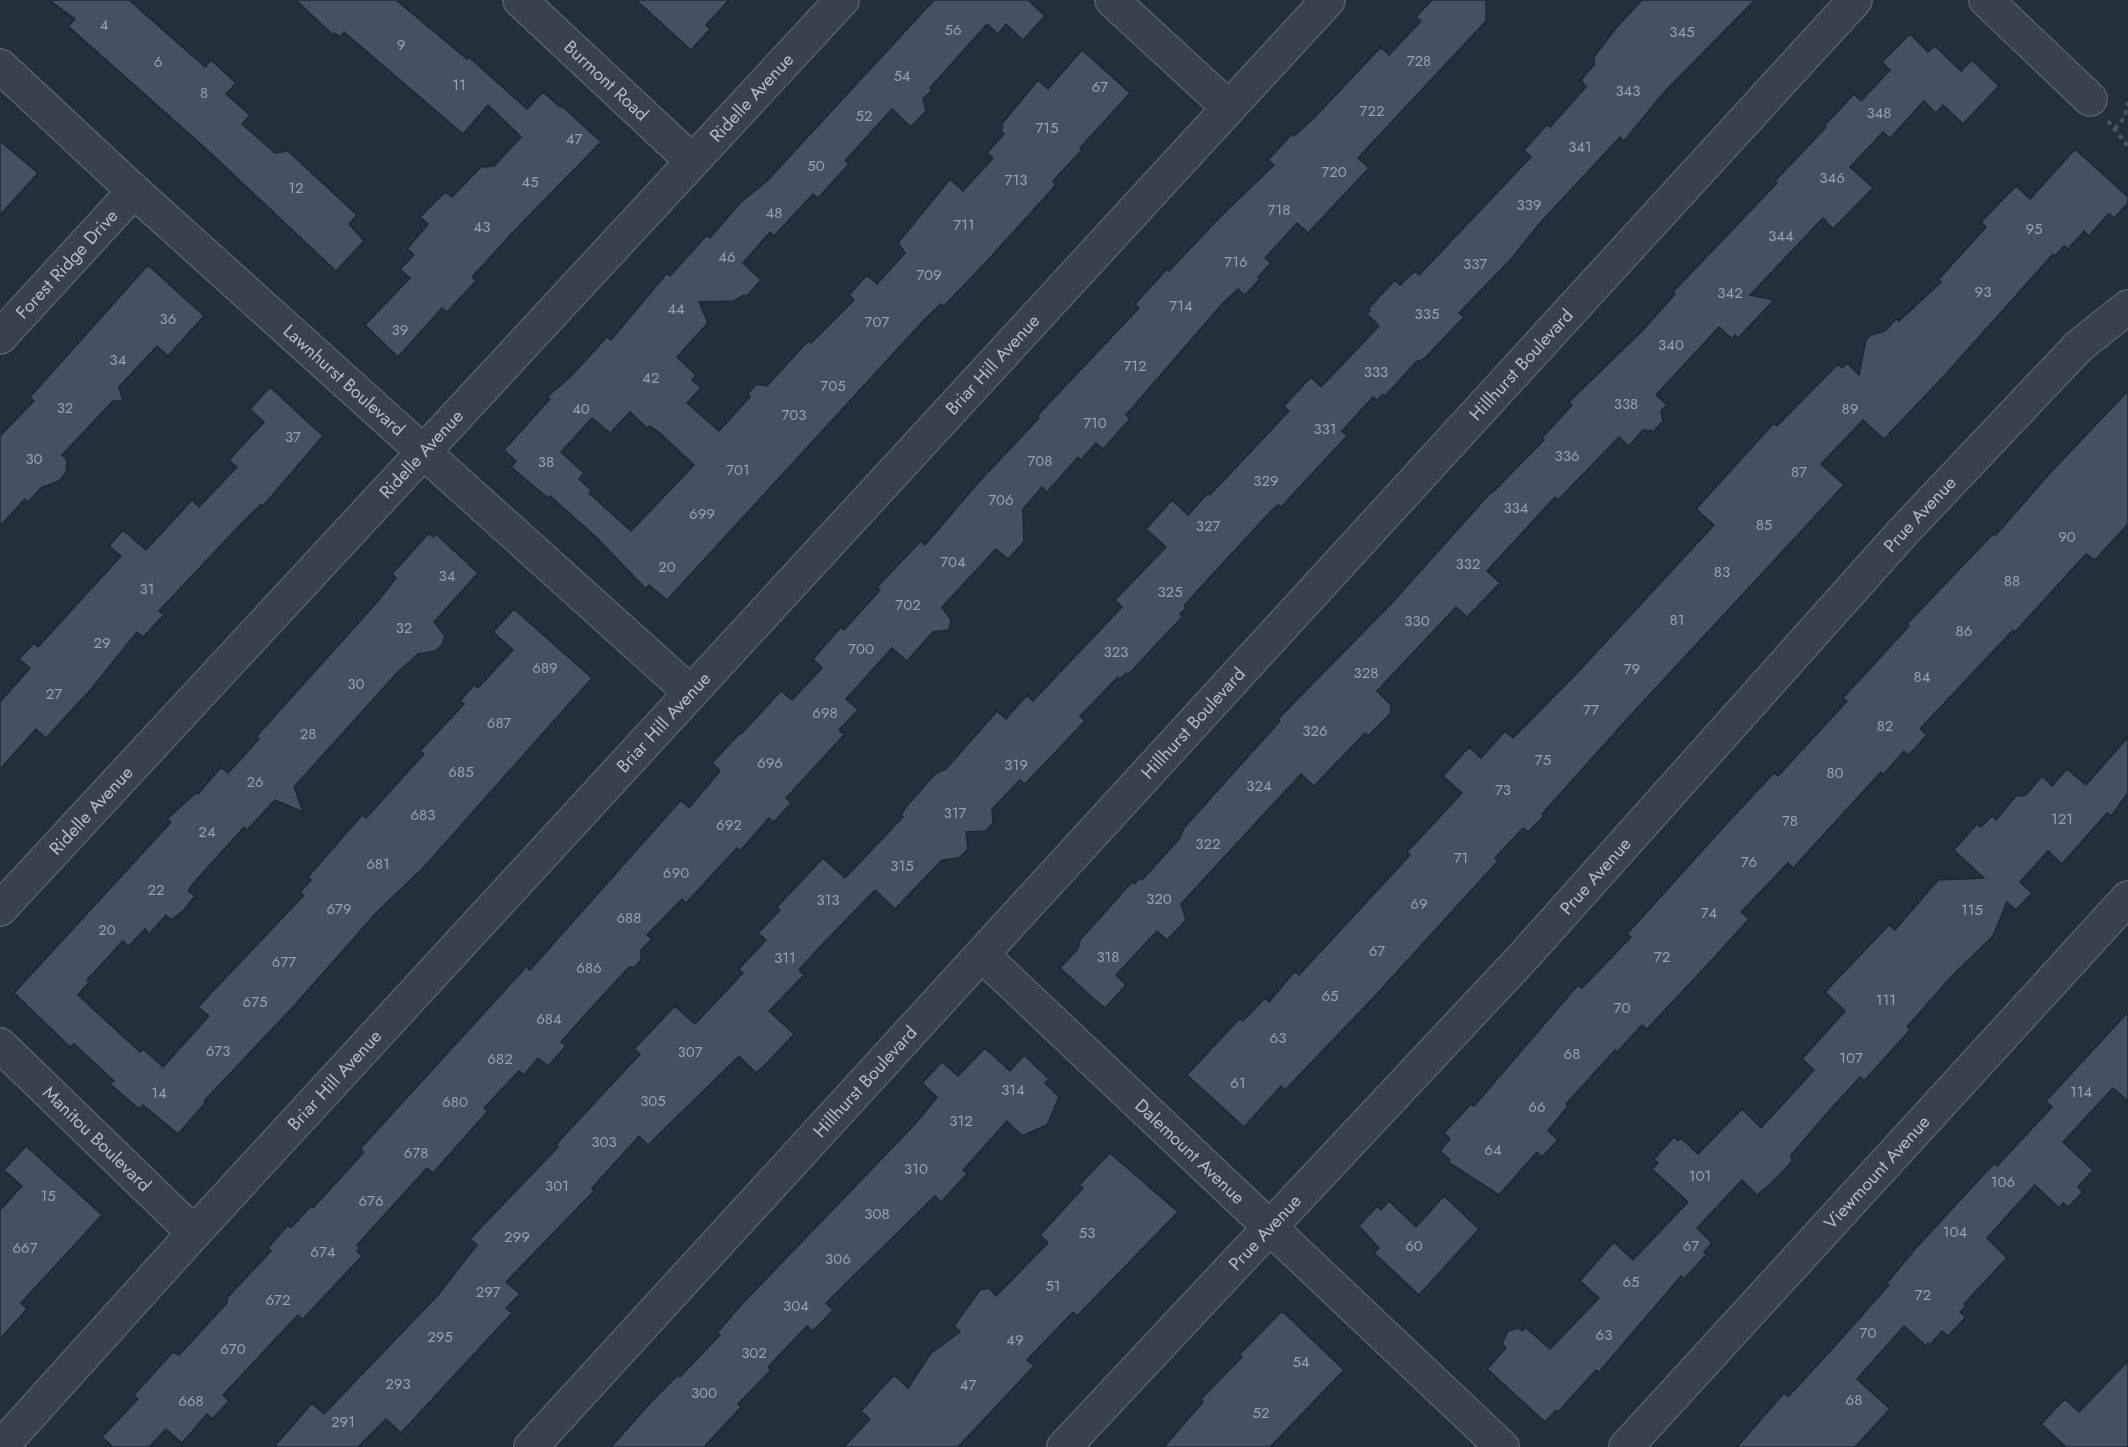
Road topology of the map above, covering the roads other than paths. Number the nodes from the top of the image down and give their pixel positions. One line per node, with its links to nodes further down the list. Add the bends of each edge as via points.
1 (520, 0): 10 (street, Burmont Road)
2 (842, 0): 10 (street, Ridelle Avenue)
3 (1112, 0): 9 (street)
4 (1328, 0): 9 (street, Briar Hill Avenue)
5 (1855, 0): 18 (street, Hillhurst Boulevard)
6 (1986, 0): 8 (street)
7 (0, 66): 11 (street, Lawnhurst Boulevard)
8 (2090, 99)
9 (1228, 107): 15 (street, Briar Hill Avenue)
10 (692, 161): 14 (street, Ridelle Avenue)
11 (134, 191): 13 (street, Forest Ridge Drive); 14 (street, Lawnhurst Boulevard)
12 (2128, 307): 20 (street, Prue Avenue, via 2079,346 1903,532 1525,955)
13 (0, 337)
14 (423, 451): 15 (street, Lawnhurst Boulevard); 17 (street, Ridelle Avenue)
15 (691, 693): 21 (street, Briar Hill Avenue)
16 (2128, 898): 26 (street, Viewmount Avenue)
17 (0, 909)
18 (982, 955): 20 (street, Dalemount Avenue); 23 (street, Hillhurst Boulevard)
19 (0, 1045): 21 (street, Manitou Boulevard)
20 (1270, 1225): 24 (street, Prue Avenue); 25 (street, Dalemount Avenue)
21 (194, 1233): 22 (street, Briar Hill Avenue)
22 (1, 1447)
23 (531, 1447)
24 (1064, 1447)
25 (1502, 1447)
26 (1626, 1447)

